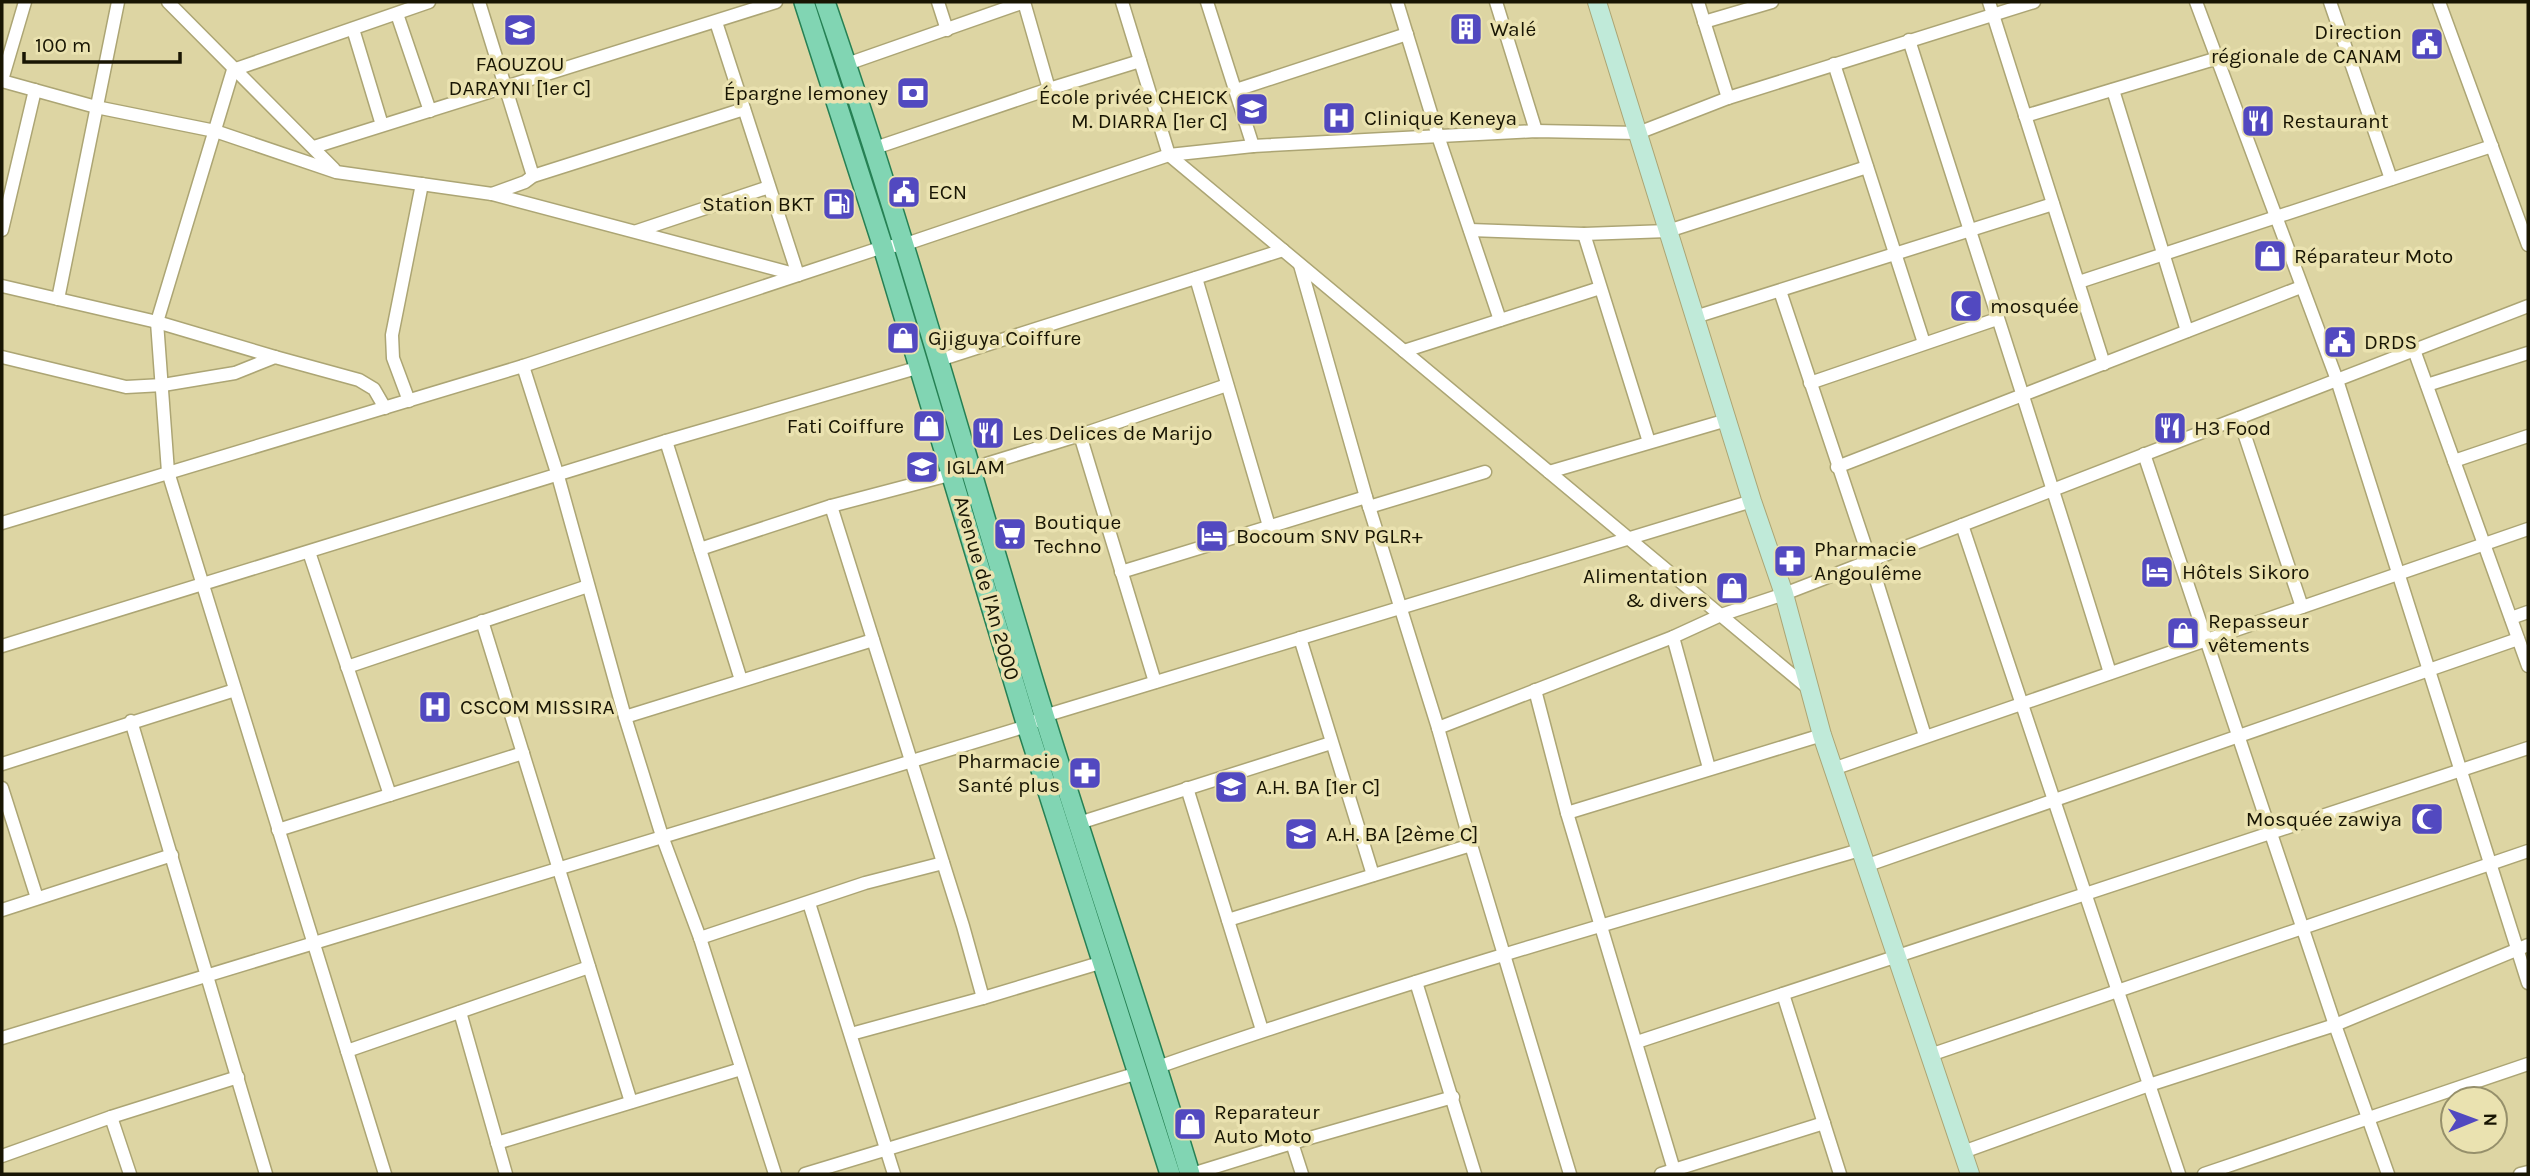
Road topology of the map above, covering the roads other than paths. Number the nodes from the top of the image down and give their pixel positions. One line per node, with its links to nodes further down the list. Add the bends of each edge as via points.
1 (24, 2): 35 (street)
2 (118, 2): 42 (street)
3 (168, 2): 34 (street)
4 (429, 2): 23 (street)
5 (479, 2): 36 (street)
6 (776, 2): 24 (street)
7 (804, 2): 72 (main road, Avenue de l'An 2000)
8 (825, 2): 32 (main road, Avenue de l'An 2000)
9 (938, 2): 27 (street)
10 (1024, 2): 27 (street); 37 (street)
11 (1122, 2): 31 (street)
12 (1210, 2): 39 (street)
13 (1397, 2): 28 (street)
14 (1496, 2): 48 (street)
15 (1597, 2): 49 (street)
16 (1698, 2): 25 (street)
17 (1772, 2): 25 (street)
18 (2034, 2): 22 (street)
19 (2196, 2): 30 (street)
20 (2330, 2): 59 (street)
21 (2438, 2): 52 (street)
22 (1991, 8): 29 (street); 45 (street)
23 (397, 14): 26 (street); 44 (street)
24 (716, 22): 36 (street); 43 (street)
25 (1704, 22): 41 (street)
26 (353, 29): 34 (street); 46 (street)
27 (947, 30): 32 (street)
28 (1407, 34): 39 (street); 50 (street)
29 (1909, 40): 33 (street); 67 (street)
30 (2218, 58): 40 (street); 64 (street)
31 (1140, 61): 37 (street); 55 (street)
32 (847, 64): 54 (main road, Avenue de l'An 2000)
33 (1834, 64): 41 (street); 56 (street)
34 (233, 70): 47 (street); 53 (street)
35 (2, 80): 38 (street)
36 (506, 86): 44 (street); 58 (street)
37 (1049, 89): 54 (street)
38 (35, 90): 42 (street); 65 (street)
39 (1236, 90): 51 (street)
40 (2113, 90): 45 (street); 75 (street)
41 (1728, 97): 49 (street)
42 (96, 107): 47 (street); 84 (street)
43 (744, 109): 58 (street); 61 (street)
44 (430, 111): 46 (street)
45 (2025, 116): 63 (street)
46 (382, 125): 53 (street)
47 (215, 131): 57 (street); 89 (street)
48 (1536, 131): 49 (street); 50 (street)
49 (1638, 133): 68 (street)
50 (1438, 136): 51 (street); 66 (street)
51 (1253, 146): 55 (street)
52 (2492, 146): 59 (street); 71 (street)
53 (314, 147): 57 (street)
54 (872, 149): 72 (main road, Avenue de l'An 2000)
55 (1169, 155): 72 (street); 73 (street)
56 (1867, 167): 68 (street); 74 (street)
57 (336, 172): 60 (street)
58 (533, 176): 62 (street)
59 (2391, 179): 64 (street)
60 (422, 184): 62 (street); 107 (street, via 392,335 393,358)
61 (769, 187): 69 (street); 77 (street)
62 (492, 194): 69 (street)
63 (2053, 204): 67 (street); 79 (street)
64 (2277, 217): 75 (street); 81 (street)
65 (2, 230)
66 (1470, 230): 70 (street); 88 (street)
67 (1969, 230): 74 (street); 87 (street)
68 (1668, 231): 70 (street); 86 (street)
69 (635, 232): 77 (street)
70 (1584, 234): 82 (street)
71 (2528, 245)
72 (893, 246): 77 (street); 97 (main road, Avenue de l'An 2000); 100 (main road, Avenue de l'An 2000)
73 (1283, 250): 76 (street); 78 (street)
74 (1895, 254): 83 (street); 91 (street)
75 (2164, 254): 79 (street); 90 (street)
76 (1300, 265): 93 (street); 125 (street)
77 (798, 275): 99 (street)
78 (1196, 278): 97 (street); 103 (street)
79 (2078, 282): 98 (street)
80 (2, 286): 84 (street)
81 (2301, 287): 90 (street); 101 (street)
82 (1600, 288): 88 (street); 114 (street)
83 (1780, 291): 86 (street); 102 (street)
84 (58, 299): 89 (street)
85 (2528, 306): 92 (street)
86 (1695, 317): 110 (street)
87 (1997, 319): 91 (street); 106 (street)
88 (1500, 320): 93 (street)
89 (157, 322): 95 (street); 104 (street)
90 (2188, 331): 98 (street)
91 (1924, 343): 102 (street)
92 (2414, 350): 101 (street); 105 (street)
93 (1404, 351): 121 (street)
94 (2528, 353): 105 (street)
95 (275, 356): 104 (street, via 235,373); 108 (street, via 359,380 374,389)
96 (2, 357): 104 (street, via 126,387)
97 (939, 360): 119 (main road, Avenue de l'An 2000)
98 (2104, 364): 106 (street)
99 (523, 366): 107 (street); 122 (street)
100 (919, 367): 113 (street); 119 (main road, Avenue de l'An 2000)
101 (2337, 380): 109 (street); 137 (street)
102 (1810, 383): 117 (street)
103 (1227, 384): 111 (street); 129 (street)
104 (163, 385): 118 (street)
105 (2427, 385): 116 (street)
106 (2022, 396): 117 (street); 123 (street)
107 (409, 401): 108 (street)
108 (385, 408): 118 (street)
109 (2239, 418): 115 (street); 141 (street)
110 (1727, 420): 114 (street); 124 (street)
111 (1080, 435): 119 (street); 136 (street)
112 (2528, 436): 116 (street)
113 (666, 441): 122 (street); 133 (street)
114 (1649, 442): 121 (street)
115 (2144, 454): 123 (street); 151 (street)
116 (2454, 461): 132 (street)
117 (1837, 467): 135 (street)
118 (168, 472): 127 (street); 138 (street)
119 (961, 472): 126 (street); 164 (main road, Avenue de l'An 2000)
120 (1485, 472): 125 (street)
121 (1549, 472): 131 (street)
122 (558, 476): 134 (street); 139 (street)
123 (2054, 489): 128 (street); 156 (street)
124 (1752, 501): 131 (street); 140 (street)
125 (1367, 502): 129 (street); 142 (street)
126 (831, 506): 133 (street); 150 (street)
127 (2, 523)
128 (1962, 525): 135 (street); 162 (street)
129 (1269, 526): 136 (street)
130 (2528, 529): 132 (street)
131 (1630, 539): 142 (street); 144 (street)
132 (2484, 544): 137 (street); 145 (street)
133 (700, 549): 157 (street)
134 (309, 552): 138 (street); 154 (street)
135 (1870, 560): 140 (street); 168 (street)
136 (1121, 572): 158 (street)
137 (2397, 575): 141 (street); 155 (street)
138 (203, 584): 152 (street); 160 (street)
139 (588, 586): 146 (street); 163 (street)
140 (1784, 594): 144 (street); 159 (street)
141 (2302, 607): 151 (street)
142 (1400, 608): 148 (street); 166 (street)
143 (2528, 612): 145 (street)
144 (1721, 615): 147 (street); 159 (street)
145 (2511, 618): 149 (street)
146 (482, 621): 154 (street); 172 (street)
147 (1673, 637): 161 (street); 175 (street)
148 (1300, 638): 158 (street); 170 (street)
149 (2518, 639): 153 (street); 155 (street)
150 (873, 640): 157 (street); 173 (street)
151 (2205, 640): 156 (street); 169 (street)
152 (2, 646)
153 (2528, 666)
154 (347, 667): 180 (street)
155 (2427, 671): 169 (street); 177 (street)
156 (2109, 673): 162 (street)
157 (741, 680): 163 (street)
158 (1155, 682): 164 (street)
159 (1808, 688): 167 (street)
160 (236, 690): 165 (street); 184 (street)
161 (1535, 690): 166 (street); 182 (street)
162 (2020, 704): 168 (street); 181 (street)
163 (625, 717): 186 (street)
164 (1036, 721): 173 (street); 183 (main road, Avenue de l'An 2000); 207 (main road, Avenue de l'An 2000)
165 (131, 722): 174 (street); 189 (street)
166 (1438, 727): 187 (street)
167 (1822, 735): 175 (street); 176 (street)
168 (1925, 736): 176 (street)
169 (2238, 736): 181 (street); 185 (street)
170 (1331, 743): 179 (street); 194 (street)
171 (2528, 748): 177 (street)
172 (523, 753): 180 (street); 193 (street)
173 (911, 761): 186 (street); 191 (street)
174 (2, 764)
175 (1709, 768): 182 (street)
176 (1833, 769): 190 (street)
177 (2459, 772): 185 (street); 192 (street)
178 (2, 788): 196 (street)
179 (1187, 788): 183 (street); 199 (street)
180 (390, 795): 184 (street)
181 (2052, 799): 190 (street); 195 (street)
182 (1567, 813): 200 (street)
183 (1079, 823): 224 (main road, Avenue de l'An 2000)
184 (278, 830): 203 (street)
185 (2271, 834): 195 (street); 201 (street)
186 (662, 836): 193 (street); 202 (street)
187 (1471, 845): 194 (street); 205 (street)
188 (2528, 851): 192 (street)
189 (172, 855): 196 (street); 209 (street)
190 (1862, 858): 200 (street); 206 (street)
191 (943, 863): 197 (street); 214 (street)
192 (2489, 864): 201 (street); 204 (street)
193 (559, 868): 203 (street); 208 (street)
194 (1374, 875): 199 (street)
195 (2085, 895): 206 (street); 212 (street)
196 (37, 898): 198 (street)
197 (809, 903): 202 (street); 218 (street)
198 (2, 910)
199 (1228, 920): 217 (street)
200 (1600, 925): 205 (street); 220 (street)
201 (2304, 928): 212 (street); 216 (street)
202 (700, 938): 225 (street)
203 (313, 942): 209 (street); 221 (street)
204 (2522, 947): 211 (street); 216 (street)
205 (1504, 955): 210 (street); 252 (street)
206 (1897, 958): 213 (street); 222 (street)
207 (1103, 962): 214 (street); 226 (main road, Avenue de l'An 2000)
208 (589, 967): 215 (street); 230 (street)
209 (206, 975): 219 (street); 227 (street)
210 (1416, 982): 217 (street); 229 (street)
211 (2528, 983)
212 (2117, 992): 222 (street); 228 (street)
213 (1783, 994): 220 (street); 233 (street)
214 (983, 998): 218 (street)
215 (460, 1012): 221 (street); 234 (street)
216 (2335, 1025): 228 (street); 232 (street)
217 (1262, 1030): 224 (street)
218 (850, 1034): 236 (street)
219 (2, 1038)
220 (1637, 1042): 239 (street)
221 (347, 1051): 243 (street)
222 (1930, 1055): 237 (street)
223 (2528, 1064): 232 (street)
224 (1158, 1067): 249 (main road, Avenue de l'An 2000)
225 (741, 1069): 230 (street); 245 (street)
226 (1138, 1073): 236 (street); 248 (main road, Avenue de l'An 2000)
227 (238, 1077): 231 (street); 242 (street)
228 (2149, 1085): 237 (street); 256 (street)
229 (1453, 1097): 235 (street); 251 (street)
230 (631, 1102): 234 (street)
231 (111, 1117): 238 (street); 241 (street)
232 (2369, 1118): 257 (street); 258 (street)
233 (1824, 1122): 239 (street); 254 (street)
234 (498, 1143): 244 (street)
235 (1292, 1143): 249 (street); 250 (street)
236 (886, 1148): 246 (street); 247 (street)
237 (1963, 1152): 255 (street)
238 (2, 1156)
239 (1674, 1170): 253 (street)
240 (2528, 1172): 259 (street)
241 (130, 1174)
242 (266, 1174)
243 (385, 1174)
244 (506, 1174)
245 (775, 1174)
246 (805, 1174)
247 (894, 1174)
248 (1170, 1174)
249 (1191, 1174)
250 (1302, 1174)
251 (1475, 1174)
252 (1570, 1174)
253 (1661, 1174)
254 (1840, 1174)
255 (1970, 1174)
256 (2179, 1174)
257 (2204, 1174)
258 (2388, 1174)
259 (2521, 1174)

